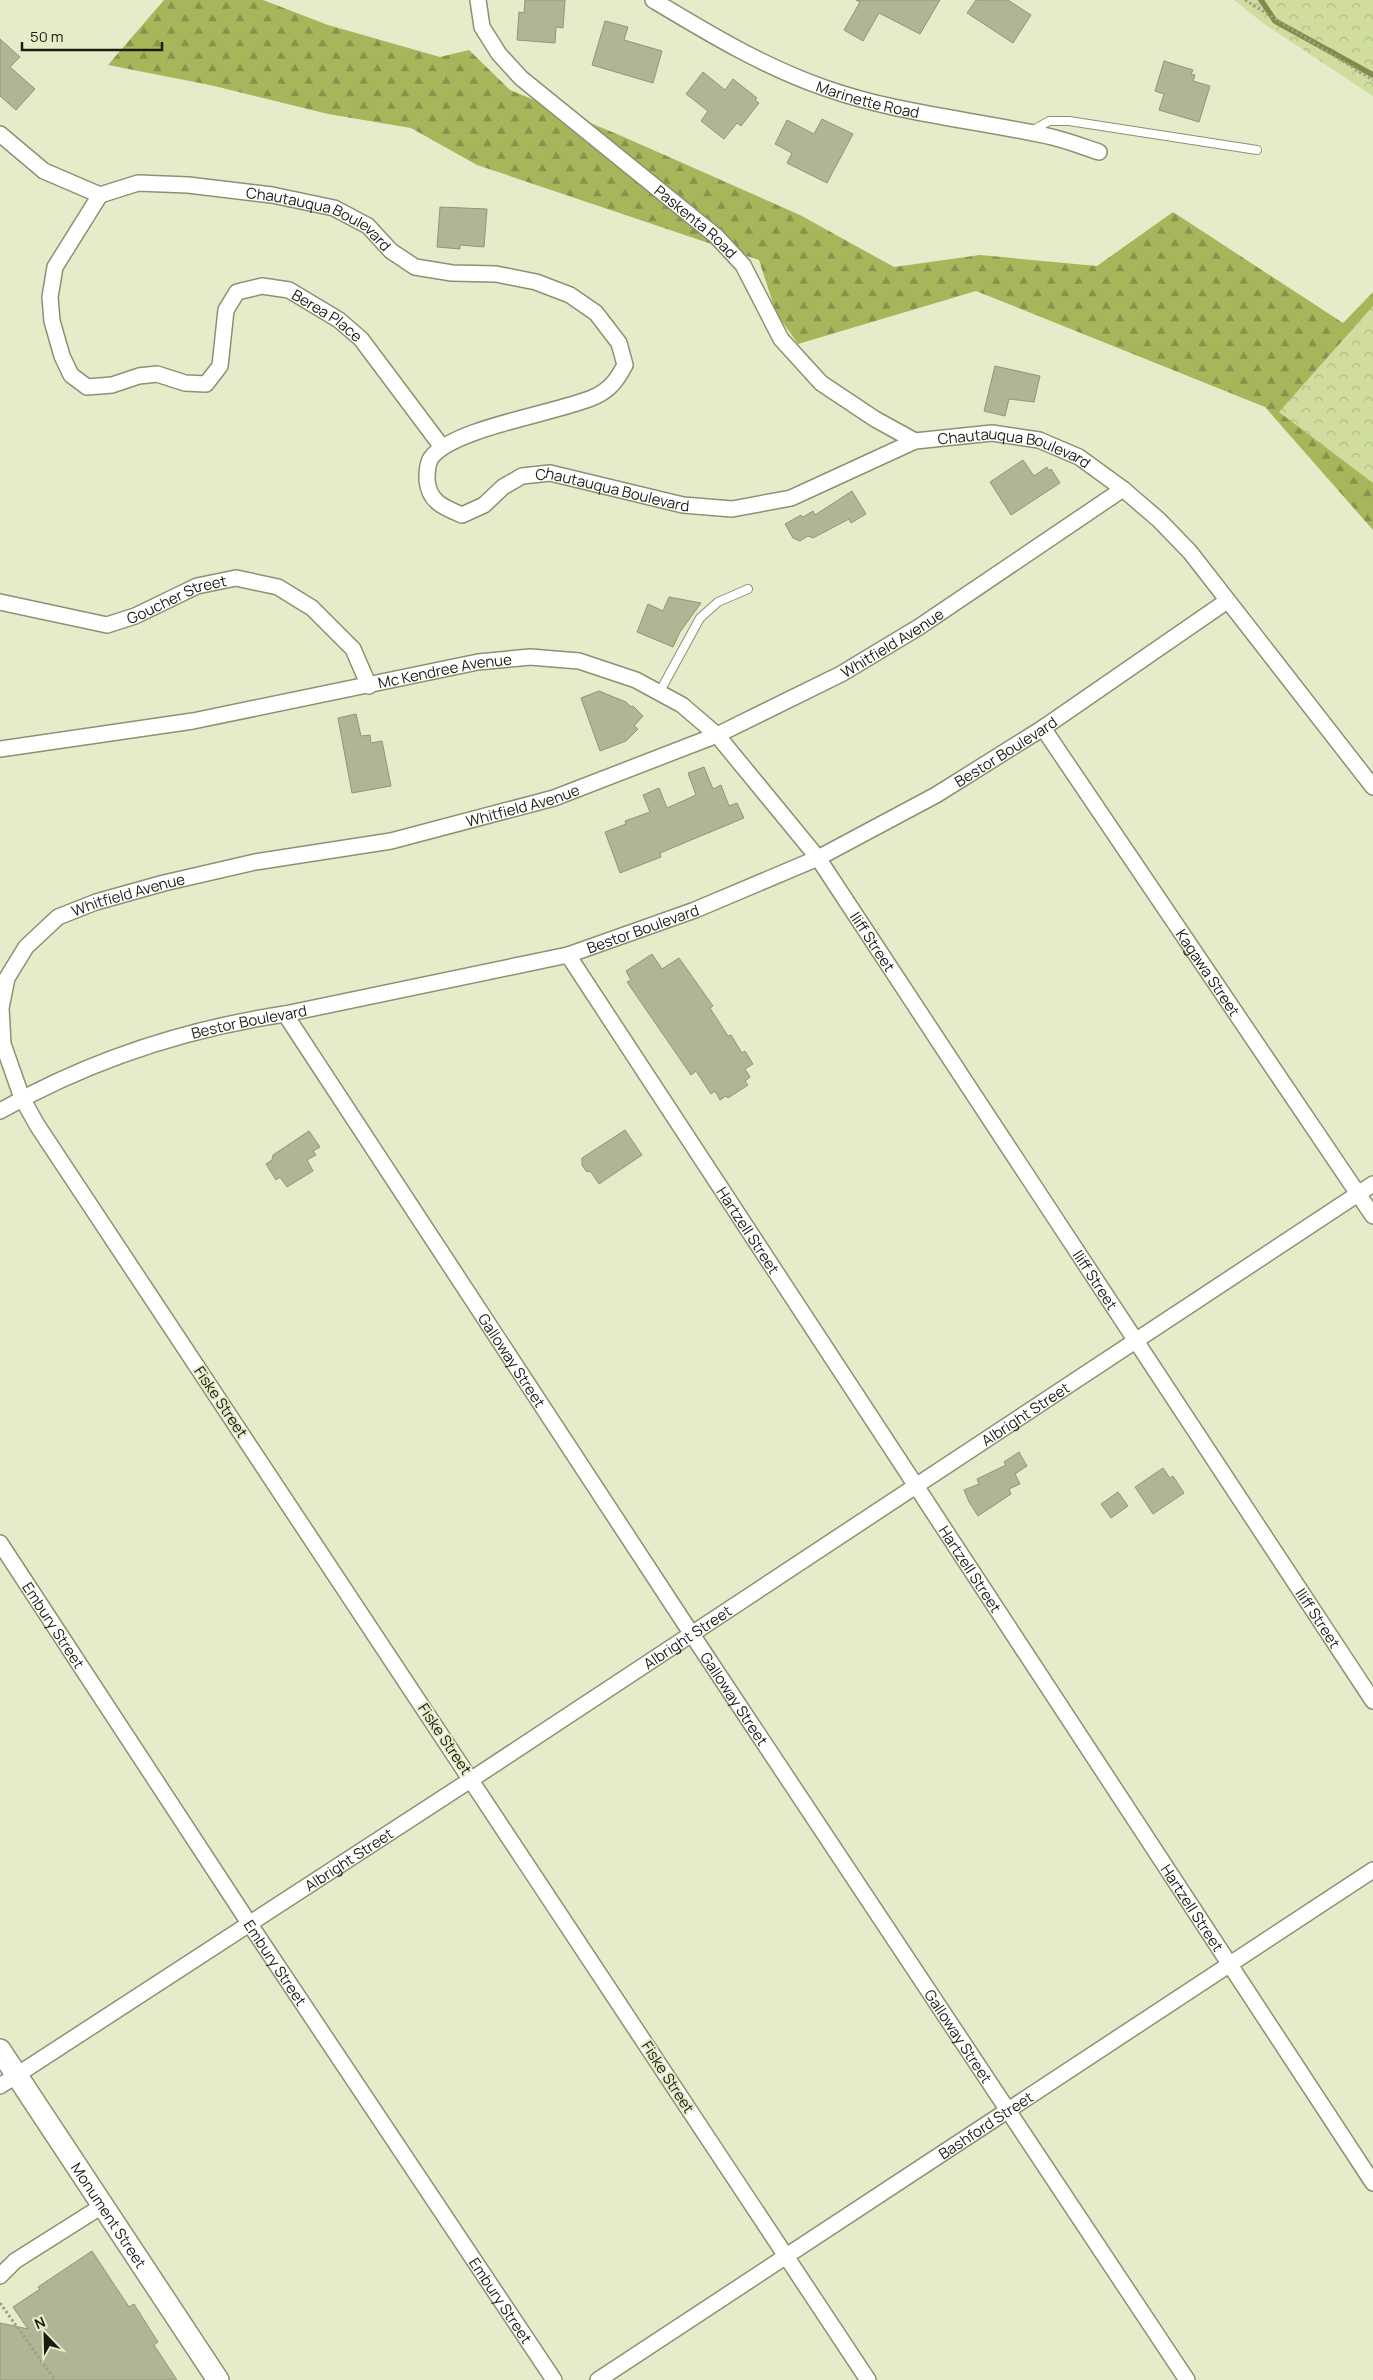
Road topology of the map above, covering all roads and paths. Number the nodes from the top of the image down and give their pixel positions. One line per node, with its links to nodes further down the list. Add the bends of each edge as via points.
1 (478, 0): 10 (street, Paskenta Road, via 482,27 499,54 521,78 716,236 743,265 781,339 821,383)
2 (653, 0): 5 (street, Marinette Road, via 773,67 826,88 894,107)
3 (1245, 0): 4 (path)
4 (1373, 80)
5 (1028, 132): 7 (lane, via 1050,121 1069,121); 8 (street, Marinette Road)
6 (0, 134): 9 (street, via 44,171)
7 (1256, 150)
8 (1099, 152)
9 (100, 195): 11 (street, Berea Place, via 55,267 50,297 52,321 62,356 71,375 87,388 156,374 185,383 206,384 220,366 226,310 237,292 262,286 289,290 339,320 361,339); 11 (street, Chautauqua Boulevard, via 138,184 188,185 272,195 334,208 368,226 391,251 415,266 452,273 496,274 536,282 570,295 596,313 619,343 625,365 615,384 594,397 487,428)
10 (915, 441): 11 (street, Chautauqua Boulevard, via 791,498 732,509 682,504 550,473 522,476 503,487 484,505 462,515 441,506 428,491 430,458); 12 (street, Chautauqua Boulevard, via 992,433 1039,440 1079,458)
11 (442, 447)
12 (1123, 489): 14 (street, Chautauqua Boulevard, via 1190,552); 19 (street, Whitfield Avenue, via 911,632 841,674)
13 (748, 589): 17 (lane, via 718,602 700,618)
14 (1227, 601): 18 (street, Bestor Boulevard); 21 (street, Chautauqua Boulevard)
15 (0, 602): 16 (street, Goucher Street, via 107,624 135,616 197,586 236,578 278,587 312,608 353,649)
16 (369, 686): 17 (street, Mc Kendree Avenue, via 478,662 530,656 578,661 636,680); 20 (street, Mc Kendree Avenue, via 193,721)
17 (659, 693): 19 (street, Mc Kendree Avenue, via 682,705)
18 (1043, 728): 22 (street, Bestor Boulevard, via 936,796); 28 (street, Kagawa Street)
19 (717, 735): 22 (street, Mc Kendree Avenue); 25 (street, Whitfield Avenue, via 554,798 391,841 254,862 164,883 96,902 58,917 26,948 7,978 1,1008 3,1044)
20 (0, 748)
21 (1373, 787)
22 (818, 858): 23 (street, Bestor Boulevard, via 695,910); 30 (street, Iliff Street)
23 (568, 955): 24 (street, Bestor Boulevard); 31 (street, Hartzell Street)
24 (285, 1014): 25 (street, Bestor Boulevard, via 242,1020 172,1038 97,1064); 33 (street, Galloway Street)
25 (22, 1098): 26 (street, Bestor Boulevard); 35 (street, Fiske Street, via 42,1133)
26 (0, 1111)
27 (1373, 1184): 28 (street, Albright Street)
28 (1358, 1193): 29 (street, Kagawa Street); 30 (street, Albright Street)
29 (1373, 1216)
30 (1135, 1342): 31 (street, Albright Street); 34 (street, Iliff Street)
31 (915, 1486): 33 (street, Albright Street); 38 (street, Hartzell Street)
32 (0, 1543): 37 (street, Embury Street)
33 (691, 1633): 35 (street, Albright Street); 41 (street, Galloway Street)
34 (1373, 1701)
35 (472, 1779): 37 (street, Albright Street); 44 (street, Fiske Street)
36 (1373, 1870): 38 (street, Bashford Street)
37 (249, 1923): 40 (street, Albright Street); 49 (street, Embury Street)
38 (1230, 1965): 41 (street, Bashford Street); 42 (street, Hartzell Street)
39 (0, 2050): 40 (street, Monument Street)
40 (8, 2080): 43 (street, Monument Street)
41 (1008, 2109): 44 (street, Bashford Street); 52 (street, Galloway Street)
42 (1373, 2183)
43 (102, 2206): 45 (street, via 15,2261); 48 (street, Monument Street)
44 (786, 2257): 50 (street, Bashford Street); 51 (street, Fiske Street)
45 (0, 2276)
46 (0, 2303): 47 (path)
47 (55, 2380)
48 (218, 2380)
49 (554, 2380)
50 (598, 2380)
51 (868, 2380)
52 (1187, 2380)

